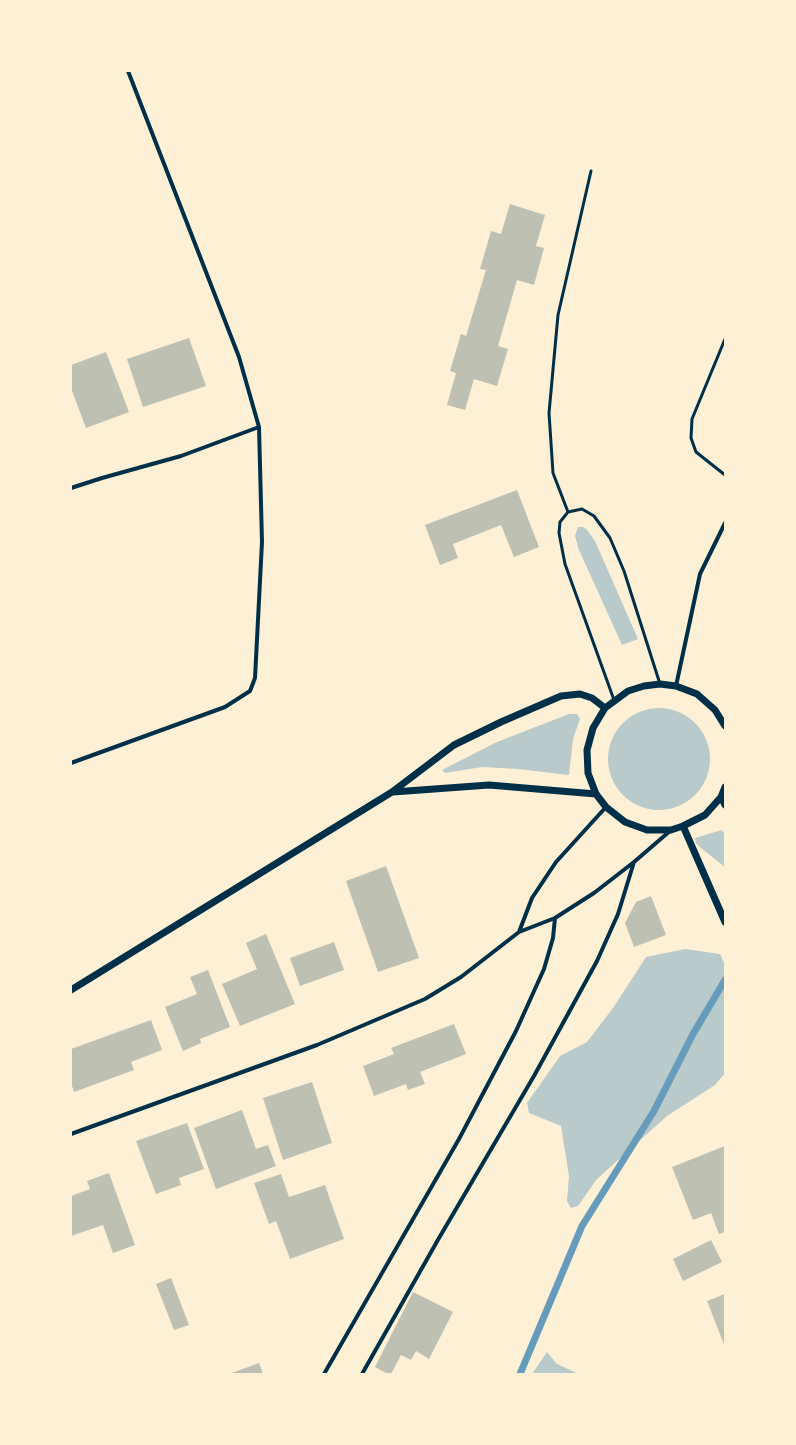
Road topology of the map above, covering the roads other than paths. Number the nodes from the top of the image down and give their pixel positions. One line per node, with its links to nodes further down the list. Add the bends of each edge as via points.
1 (128, 71): 4 (street, via 239,357)
2 (591, 171): 7 (lane, via 558,315 549,413 553,473)
3 (725, 339): 5 (lane, via 692,419 691,438 696,452)
4 (259, 427): 6 (street, via 181,456); 14 (street, via 262,542 255,678 250,691 224,707)
5 (725, 475)
6 (71, 488)
7 (568, 512): 9 (lane, via 582,509 594,516 610,538 624,571); 11 (lane, via 560,522 559,533 565,564)
8 (725, 523): 10 (street, via 700,574)
9 (660, 684): 10 (street); 11 (street, via 628,691)
10 (676, 686): 13 (street, via 697,694 715,710)
11 (614, 700): 12 (street)
12 (605, 708): 16 (street, via 592,698 580,694 561,696 454,745); 17 (street, via 593,728 587,750 588,773)
13 (725, 726)
14 (71, 764)
15 (725, 787): 18 (street)
16 (392, 792): 17 (street, via 489,785); 27 (street)
17 (596, 794): 20 (street)
18 (721, 797): 19 (street); 21 (street, via 704,814)
19 (725, 805)
20 (606, 807): 22 (street, via 625,822 647,830); 26 (street, via 556,862 532,898)
21 (684, 826): 22 (street); 25 (street)
22 (671, 830): 23 (street)
23 (634, 862): 24 (street, via 594,893); 30 (street, via 615,920 597,961 534,1076)
24 (555, 918): 26 (street); 29 (street, via 553,938 544,969 516,1031 459,1139)
25 (725, 922)
26 (519, 932): 28 (street, via 461,977 425,999 382,1019)
27 (71, 990)
28 (71, 1134)
29 (324, 1374)
30 (362, 1374)

